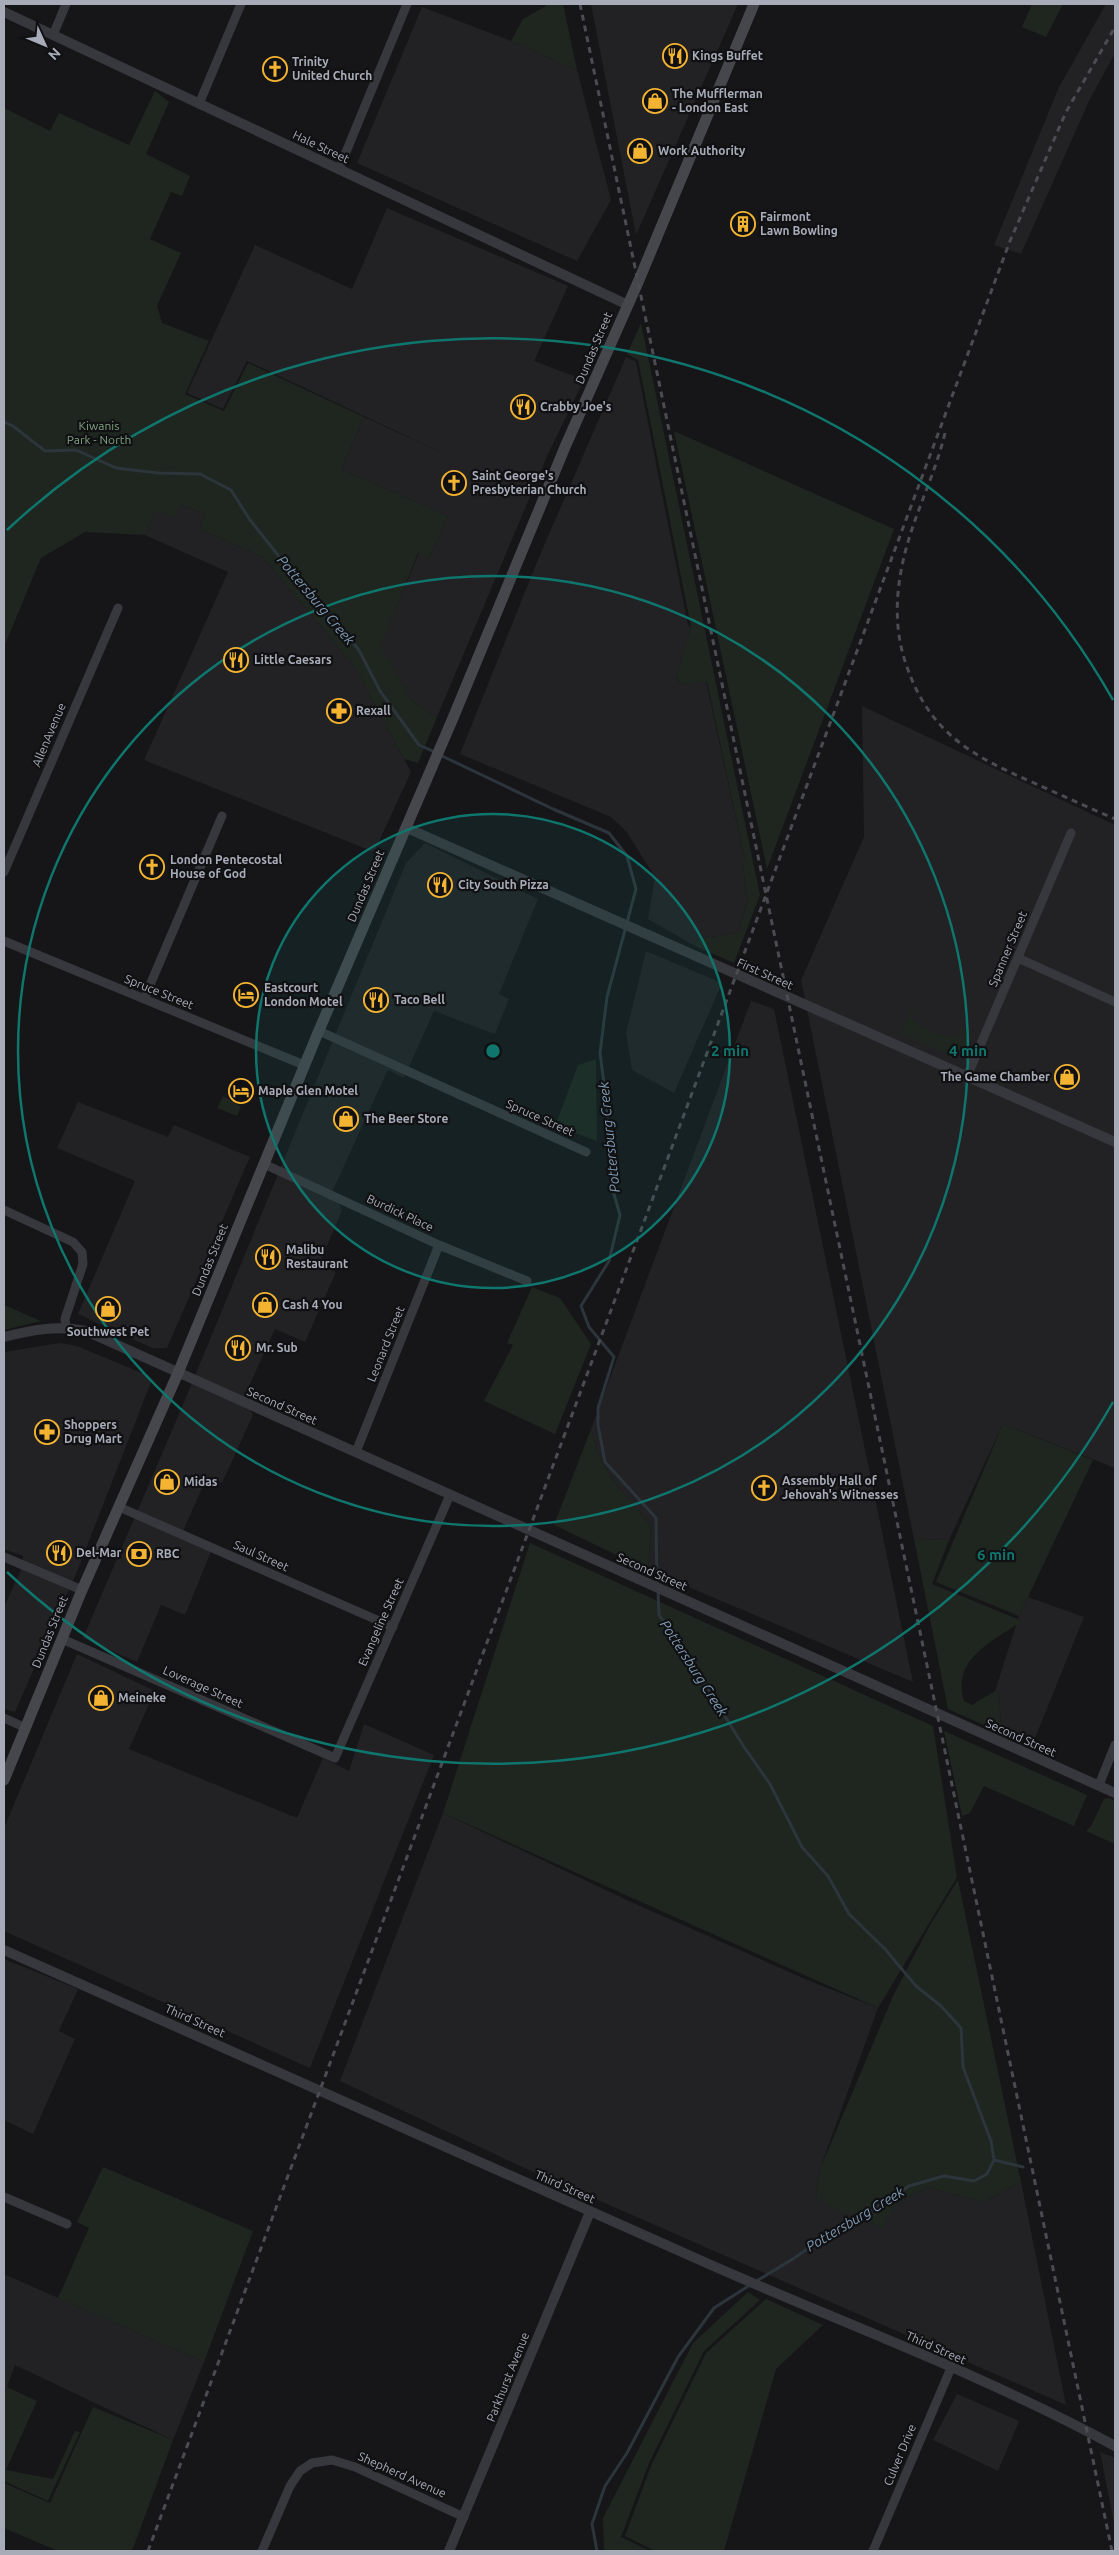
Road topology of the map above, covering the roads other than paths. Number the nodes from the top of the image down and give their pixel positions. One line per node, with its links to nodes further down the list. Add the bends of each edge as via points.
1 (66, 4): 6 (street)
2 (241, 4): 7 (street)
3 (408, 4): 8 (street)
4 (754, 4): 9 (main road, Dundas Street)
5 (4, 12): 6 (street, Hale Street)
6 (53, 35): 7 (street, Hale Street)
7 (200, 104): 8 (street, Hale Street)
8 (338, 169): 9 (street, Hale Street)
9 (628, 305): 12 (main road, Dundas Street, via 565,447)
10 (118, 608): 14 (street, AllenAvenue)
11 (222, 816): 17 (street)
12 (407, 828): 19 (main road, Dundas Street); 21 (street, First Street, via 758,985)
13 (1071, 833): 16 (street, Spanner Street)
14 (4, 872)
15 (4, 942): 17 (street, Spruce Street)
16 (1018, 958): 18 (street); 21 (street, Spanner Street)
17 (144, 999): 20 (street, Spruce Street)
18 (1115, 1002)
19 (319, 1032): 20 (main road, Dundas Street); 23 (street, Spruce Street)
20 (304, 1065): 24 (main road, Dundas Street)
21 (968, 1074): 22 (street, First Street)
22 (1115, 1142)
23 (586, 1152)
24 (264, 1164): 26 (street, Burdick Place); 30 (main road, Dundas Street)
25 (4, 1210): 28 (street, via 73,1242 82,1252 83,1264 65,1319)
26 (439, 1245): 27 (street, Burdick Place); 31 (street, Leonard Street)
27 (527, 1280)
28 (66, 1327): 29 (street, Second Street); 30 (street, Second Street, via 86,1331)
29 (4, 1337)
30 (178, 1374): 31 (street, Second Street); 33 (main road, Dundas Street)
31 (356, 1452): 32 (street, Second Street)
32 (450, 1495): 36 (street, Evangeline Street); 43 (street, Second Street)
33 (119, 1507): 35 (main road, Dundas Street); 36 (street, Saul Street)
34 (4, 1557): 35 (street)
35 (82, 1590): 37 (main road, Dundas Street)
36 (393, 1627): 41 (street, Evangeline Street)
37 (62, 1639): 39 (main road, Dundas Street); 41 (street, Loverage Street)
38 (4, 1718): 39 (street)
39 (26, 1728): 42 (main road, Dundas Street)
40 (1115, 1745): 43 (street)
41 (334, 1758)
42 (4, 1780)
43 (1099, 1785): 44 (street, Second Street)
44 (1115, 1793)
45 (4, 1950): 47 (street, Third Street)
46 (4, 2197): 48 (street)
47 (590, 2212): 49 (street, Third Street); 51 (street, Parkhurst Avenue)
48 (67, 2224)
49 (951, 2368): 50 (street, Third Street); 54 (street, Culver Drive)
50 (1115, 2446)
51 (464, 2517): 52 (street, Shepherd Avenue, via 355,2466 332,2460 312,2463 300,2471 290,2486); 53 (street, Parkhurst Avenue)
52 (262, 2551)
53 (449, 2551)
54 (873, 2551)

